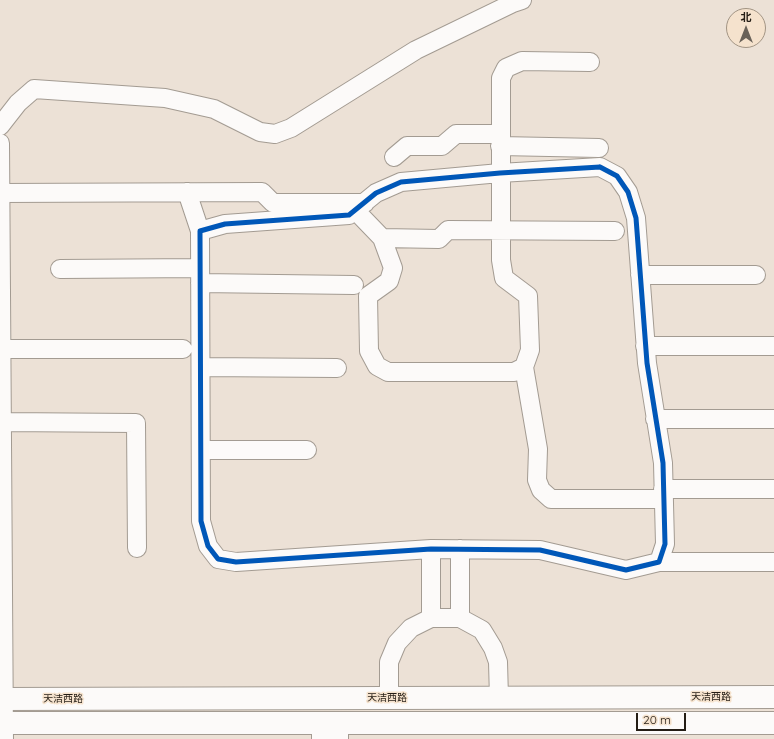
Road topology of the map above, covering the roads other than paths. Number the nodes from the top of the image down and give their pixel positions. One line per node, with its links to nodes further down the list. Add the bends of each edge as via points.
1 (522, 0): 3 (street, via 416,50 292,128 275,134 260,132 214,109 165,98 34,89 18,103)
2 (590, 62): 4 (street, via 522,61 506,68 501,78)
3 (0, 126)
4 (500, 140): 6 (street); 7 (street, via 456,134 442,146 407,146); 8 (street)
5 (0, 142): 10 (street)
6 (600, 148)
7 (394, 157)
8 (500, 173): 11 (street, via 401,182 376,193); 12 (street); 19 (street, via 600,167 617,176 628,192 636,218)
9 (187, 192): 10 (street); 11 (street, via 262,192 273,203); 13 (street)
10 (0, 193): 23 (street)
11 (360, 206): 13 (street, via 349,215 225,224); 15 (street)
12 (501, 230): 14 (street); 15 (street, via 448,230 439,239); 26 (street, via 504,278 528,296 530,350)
13 (200, 231): 18 (street)
14 (615, 231)
15 (382, 238): 26 (street, via 393,268 389,281 368,296 369,351 377,366 388,372 514,372)
16 (60, 269): 18 (street)
17 (756, 274): 19 (street)
18 (200, 275): 20 (street); 25 (street)
19 (640, 275): 21 (street)
20 (354, 285)
21 (645, 346): 22 (street); 28 (street)
22 (774, 346)
23 (2, 349): 24 (street); 30 (street)
24 (184, 350)
25 (201, 366): 27 (street); 31 (street)
26 (524, 366): 34 (street, via 538,449 537,480 541,490 551,499)
27 (337, 368)
28 (656, 419): 29 (street); 34 (street, via 663,463)
29 (774, 419)
30 (2, 422): 35 (street, via 136,423); 45 (street)
31 (201, 450): 32 (street); 36 (street, via 201,521 208,546 218,559 236,562)
32 (307, 450)
33 (774, 489): 34 (street)
34 (664, 494): 38 (street, via 665,544)
35 (137, 548)
36 (431, 549): 37 (street); 40 (street)
37 (460, 549): 38 (street, via 540,550 626,570); 41 (street)
38 (659, 562): 39 (street)
39 (774, 562)
40 (431, 618): 41 (street); 43 (street, via 411,628 397,643 389,662)
41 (460, 618): 44 (street, via 482,630 493,648 498,662)
42 (774, 697): 44 (main road, 天洁西路)
43 (389, 698): 44 (main road, 天洁西路); 45 (main road, 天洁西路)
44 (499, 698)
45 (2, 699): 47 (street)
46 (774, 723): 48 (main road)
47 (3, 728): 48 (main road)
48 (330, 731)

